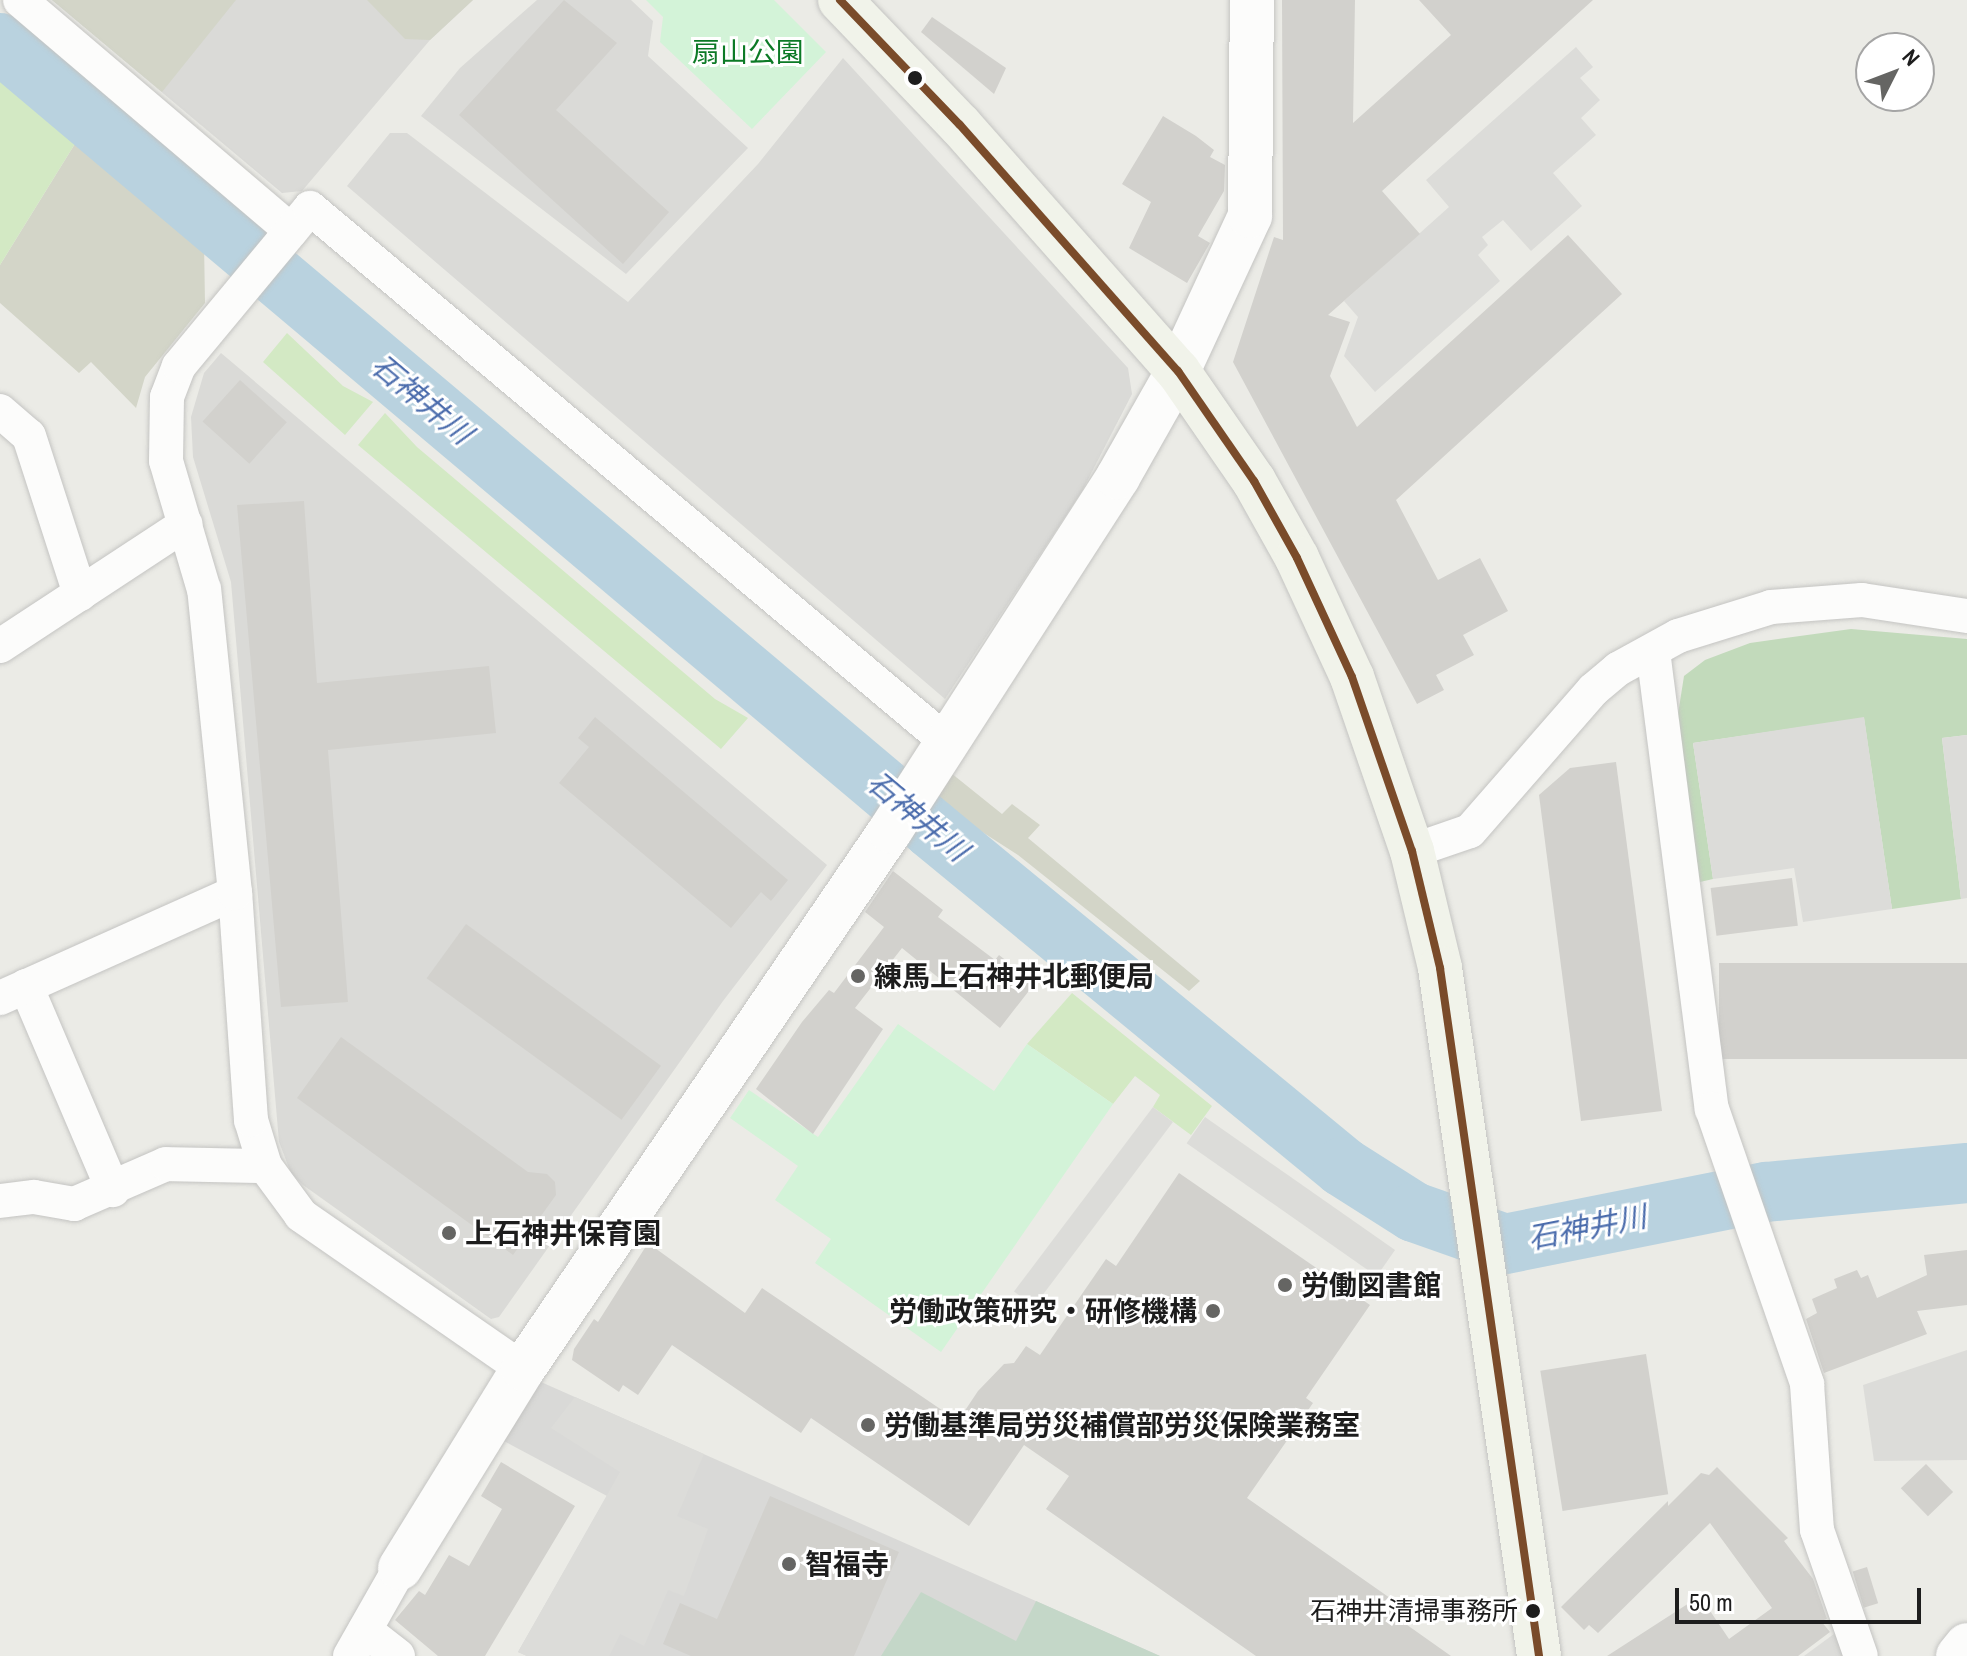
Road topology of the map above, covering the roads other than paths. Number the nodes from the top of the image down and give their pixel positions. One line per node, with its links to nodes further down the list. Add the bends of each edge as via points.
1 (20, 0): 4 (street)
2 (840, 0): 5 (main road, via 960,125)
3 (1252, 0): 5 (street, via 1250,216)
4 (286, 236): 7 (street, via 179,366 167,397 166,461); 12 (street, via 310,208)
5 (1178, 371): 12 (street, via 1118,477); 13 (main road, via 1254,481 1297,558 1352,677)
6 (0, 411): 8 (street, via 29,436)
7 (186, 524): 8 (street); 14 (street, via 204,590)
8 (80, 594): 10 (street)
9 (1967, 616): 11 (street, via 1862,600 1771,607 1678,636)
10 (0, 646)
11 (1653, 651): 13 (street, via 1593,690 1470,831); 25 (street, via 1712,1109 1807,1384 1817,1530)
12 (936, 759): 19 (street)
13 (1412, 851): 24 (main road, via 1459,1085)
14 (235, 893): 15 (street); 16 (street, via 251,1120)
15 (13, 992): 17 (street)
16 (265, 1166): 17 (street, via 166,1164); 19 (street, via 301,1215)
17 (113, 1190): 18 (street, via 74,1204 34,1197)
18 (0, 1201)
19 (523, 1369): 20 (street)
20 (400, 1568): 21 (street)
21 (357, 1643): 23 (street)
22 (1967, 1645): 26 (street)
23 (398, 1656)
24 (1539, 1656)
25 (1861, 1656)
26 (1958, 1656)

